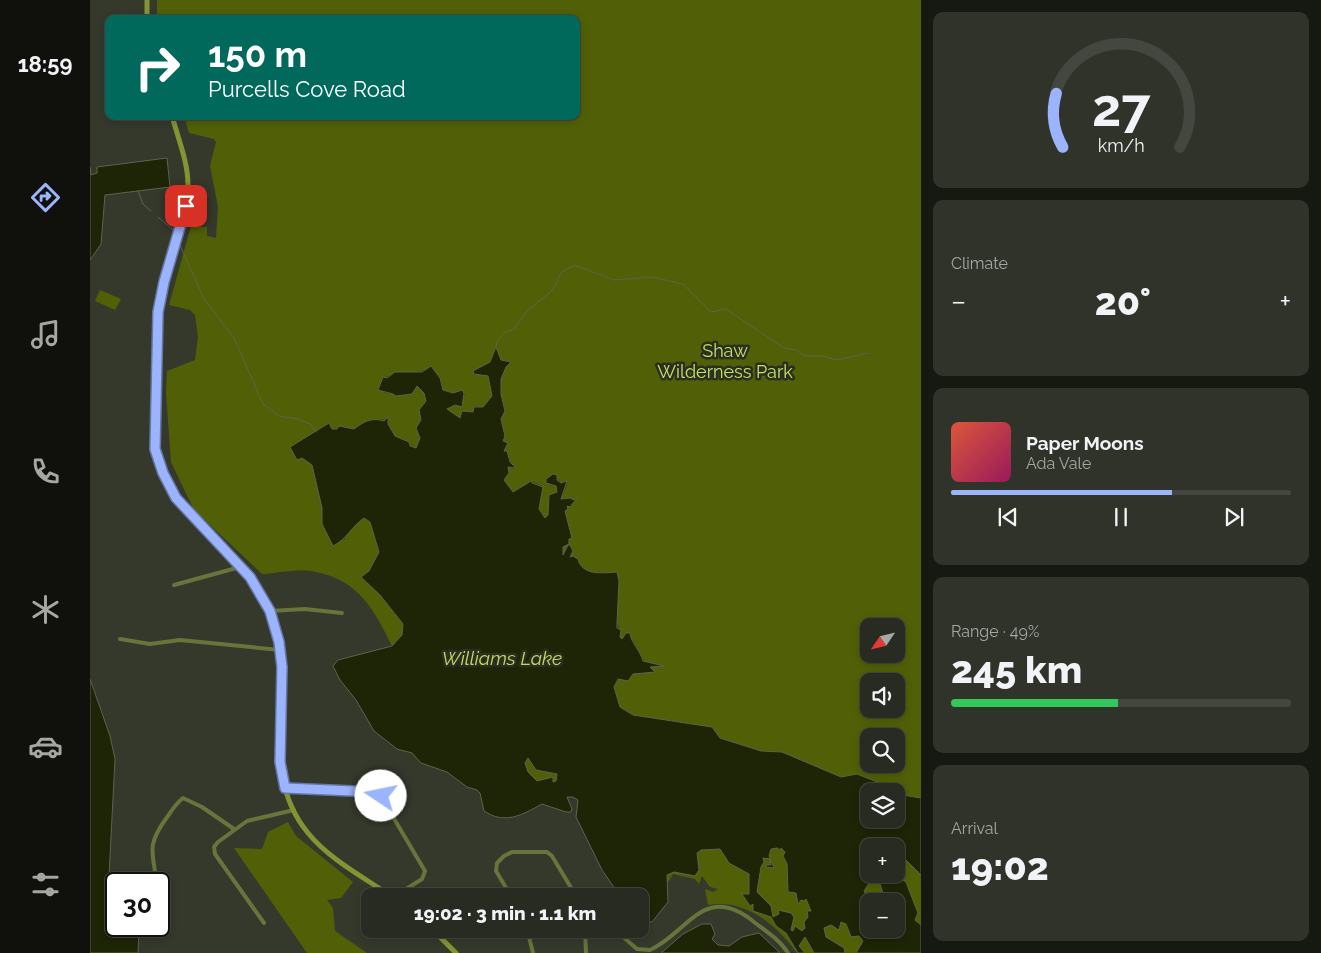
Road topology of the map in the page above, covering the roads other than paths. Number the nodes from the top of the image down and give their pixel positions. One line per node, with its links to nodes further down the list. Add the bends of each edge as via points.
1 (147, 0): 2 (main road)
2 (147, 15)
3 (173, 120): 4 (main road, via 186,166 188,189 158,312 155,449 166,480 180,504)
4 (240, 567): 5 (street); 6 (main road, via 261,593)
5 (174, 586)
6 (270, 611): 7 (street, via 305,609); 9 (main road)
7 (342, 613)
8 (120, 639): 9 (street, via 148,644 180,640)
9 (280, 650): 10 (main road, via 280,762)
10 (285, 788): 11 (main road); 15 (street, via 380,794 425,871 422,879)
11 (294, 810): 12 (street, via 247,821); 14 (main road, via 318,844)
12 (234, 830): 13 (street, via 183,798 154,836); 18 (street, via 216,844 215,854)
13 (155, 872)
14 (381, 888)
15 (407, 888)
16 (506, 888): 17 (street, via 496,871 497,863 510,853 540,850 552,856)
17 (571, 888)
18 (264, 923)
19 (441, 938): 23 (main road)
20 (530, 938): 24 (street)
21 (585, 938): 25 (street)
22 (625, 938): 26 (street, via 638,949 650,950 697,914 722,907 742,912)
23 (456, 953)
24 (534, 953)
25 (586, 953)
26 (788, 953)

